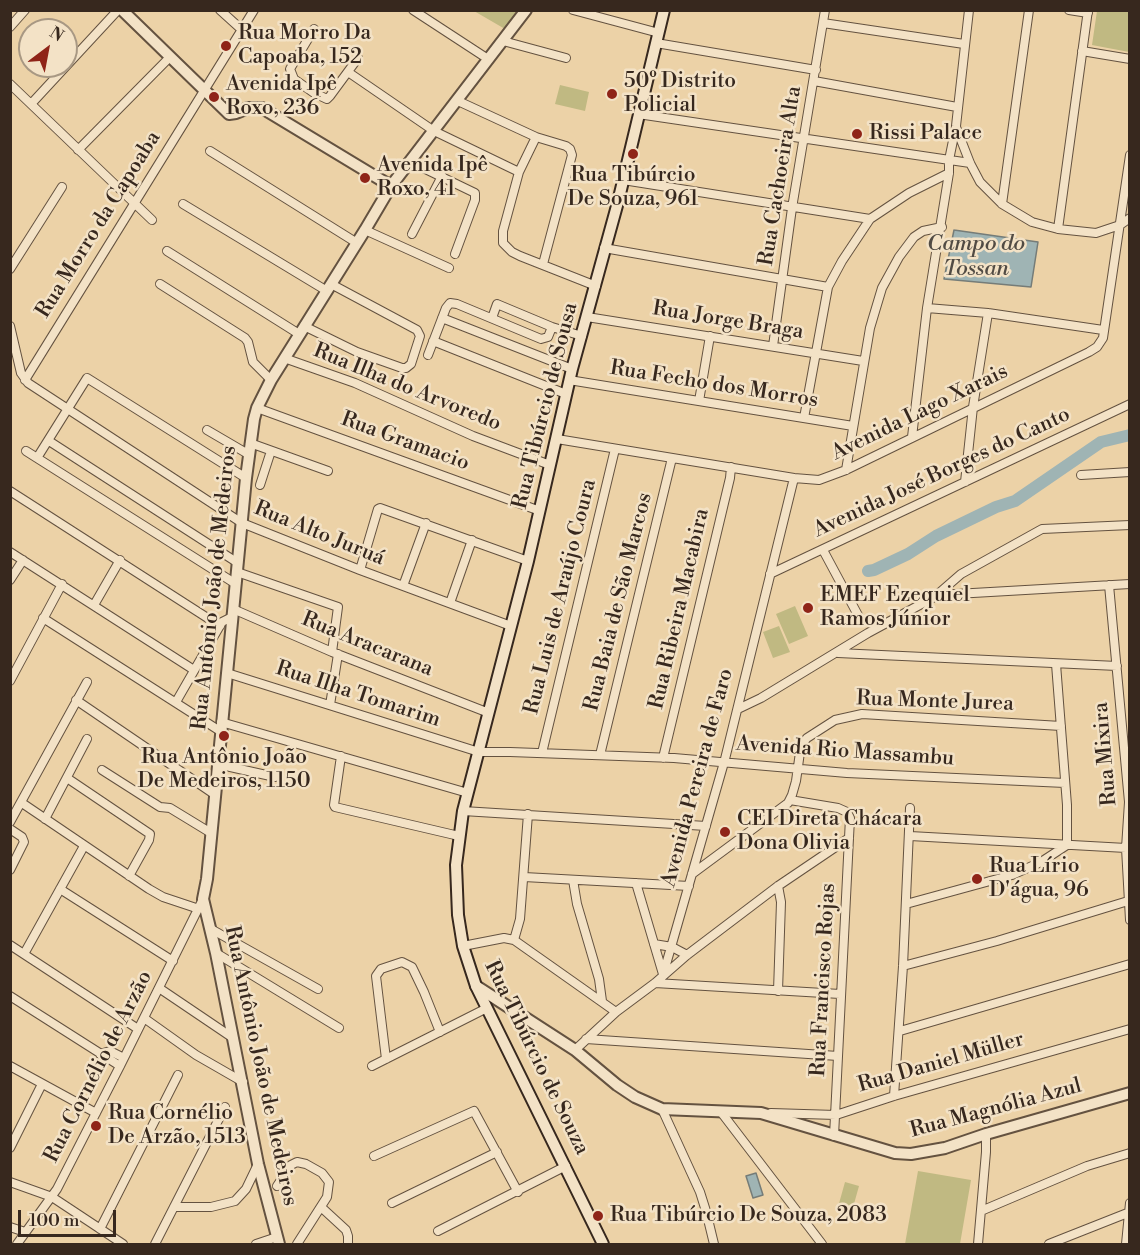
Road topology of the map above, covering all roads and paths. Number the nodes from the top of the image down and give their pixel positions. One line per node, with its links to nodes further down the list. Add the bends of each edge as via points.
1 (25, 10): 15 (street)
2 (120, 10): 22 (street); 33 (street)
3 (220, 10): 16 (street)
4 (254, 10): 16 (street, Rua Morro da Capoaba)
5 (413, 10): 25 (street)
6 (526, 10): 19 (street, Rua Antônio João de Medeiros)
7 (573, 10): 18 (street)
8 (664, 10): 18 (street, Rua Tibúrcio de Sousa)
9 (825, 10): 14 (street, Rua Cachoeira Alta)
10 (969, 10): 20 (street)
11 (1029, 10): 54 (street)
12 (1070, 10): 13 (street)
13 (1088, 12): 21 (street)
14 (823, 23): 20 (street); 27 (street, Rua Cachoeira Alta)
15 (10, 27)
16 (241, 29): 31 (street, Rua Morro da Capoaba)
17 (314, 29): 28 (street, via 293,62 294,79 327,99)
18 (658, 38): 27 (street); 35 (street, Rua Tibúrcio de Sousa)
19 (503, 41): 24 (street); 25 (street, Rua Antônio João de Medeiros)
20 (964, 44): 34 (street)
21 (1082, 51): 26 (street); 61 (street)
22 (170, 57): 31 (street); 40 (street)
23 (358, 58): 28 (street)
24 (566, 58)
25 (488, 59): 32 (street, Rua Antônio João de Medeiros)
26 (1130, 59)
27 (816, 69): 29 (street, Rua Cachoeira Alta)
28 (348, 72): 37 (street)
29 (814, 81): 34 (street); 39 (street, Rua Cachoeira Alta)
30 (10, 84): 33 (street)
31 (204, 89): 50 (street, via 229,114 261,108); 52 (street, Rua Morro da Capoaba)
32 (458, 101): 37 (street, Rua Antônio João de Medeiros); 38 (street)
33 (31, 104): 40 (street)
34 (957, 106): 36 (street)
35 (638, 114): 39 (street); 49 (street, Rua Tibúrcio de Sousa)
36 (956, 126): 43 (street); 44 (street)
37 (434, 131): 45 (street, Rua Antônio João de Medeiros); 46 (street)
38 (536, 137): 46 (street); 68 (street, via 566,146 572,155)
39 (803, 140): 43 (street); 55 (street, Rua Cachoeira Alta)
40 (78, 150): 52 (street)
41 (210, 152): 64 (street)
42 (1130, 154): 59 (street, Avenida Lago Xarais)
43 (949, 160): 44 (street); 47 (street)
44 (970, 163): 54 (street, via 980,182)
45 (415, 164): 48 (street); 50 (street, Rua Antônio João de Medeiros)
46 (519, 172): 68 (street, via 503,243 512,252)
47 (949, 173): 57 (street); 60 (street)
48 (442, 176): 63 (street); 67 (street, via 475,193)
49 (623, 180): 55 (street); 65 (street, Rua Tibúrcio de Sousa)
50 (391, 186): 62 (street, Rua Antônio João de Medeiros)
51 (62, 187): 69 (street)
52 (134, 202): 58 (street); 94 (street, Rua Morro da Capoaba)
53 (183, 204): 74 (street)
54 (1002, 204): 61 (street, via 1032,222)
55 (792, 208): 57 (street); 71 (street, Rua Cachoeira Alta)
56 (1130, 218): 59 (street)
57 (870, 219): 75 (street)
58 (152, 220)
59 (1120, 225): 61 (street, via 1096,233); 84 (street, Avenida Lago Xarais)
60 (942, 226): 76 (street); 92 (street, via 914,237 899,257 882,288)
61 (1058, 229)
62 (365, 230): 64 (street, Rua Antônio João de Medeiros); 70 (street)
63 (412, 234)
64 (357, 243): 74 (street, Rua Antônio João de Medeiros)
65 (604, 248): 71 (street); 73 (street, Rua Tibúrcio de Sousa)
66 (167, 251): 83 (street)
67 (455, 254)
68 (543, 264): 73 (street)
69 (10, 268)
70 (449, 268)
71 (783, 278): 75 (street); 88 (street, Rua Cachoeira Alta)
72 (160, 284): 95 (street, via 244,338 253,362)
73 (596, 286): 78 (street, Rua Tibúrcio de Sousa)
74 (329, 287): 83 (street, Rua Antônio João de Medeiros); 83 (street, via 417,330 420,336 411,364 402,368)
75 (828, 287): 89 (street)
76 (927, 308): 77 (street); 105 (street)
77 (988, 313): 84 (street); 99 (street)
78 (587, 317): 85 (street, Rua Tibúrcio de Sousa); 86 (street, Rua Jorge Braga)
79 (442, 318): 80 (street, via 447,306 453,303); 87 (street); 93 (street, Rua Fecho dos Morros)
80 (492, 318): 82 (street, via 542,339 548,337); 82 (street, via 496,304)
81 (10, 326): 94 (street)
82 (552, 327): 85 (street)
83 (302, 330): 91 (street, Rua Antônio João de Medeiros)
84 (1103, 330): 99 (street, Avenida Lago Xarais, via 1101,341 1089,352)
85 (582, 336): 93 (street, Rua Tibúrcio de Sousa)
86 (710, 336): 88 (street, Rua Jorge Braga); 97 (street)
87 (433, 341): 90 (street); 96 (street)
88 (773, 346): 89 (street, Rua Jorge Braga)
89 (815, 353): 92 (street, Rua Jorge Braga); 102 (street)
90 (428, 355)
91 (284, 358): 95 (street, Rua Antônio João de Medeiros); 114 (street, Rua Ilha do Arvoredo, via 355,383)
92 (863, 361): 103 (street)
93 (571, 374): 96 (street, Rua Tibúrcio de Sousa); 97 (street, Rua Fecho dos Morros)
94 (25, 380): 101 (street, Rua Alto Juruá)
95 (270, 380): 100 (street, Rua Antônio João de Medeiros)
96 (566, 394): 106 (street, Rua Tibúrcio de Sousa)
97 (699, 401): 102 (street, Rua Fecho dos Morros)
98 (1130, 404): 122 (street, Avenida José Borges do Canto)
99 (973, 407): 105 (street, Avenida Lago Xarais); 122 (street)
100 (257, 408): 108 (street, Rua Antônio João de Medeiros); 125 (street, Rua Gramacio)
101 (66, 410): 107 (street); 120 (street, via 87,378); 126 (street, Rua Alto Juruá)
102 (804, 418): 103 (street, Rua Fecho dos Morros)
103 (853, 426): 116 (street)
104 (207, 430): 108 (street)
105 (912, 437): 116 (street, Avenida Lago Xarais)
106 (557, 439): 109 (street, Avenida Lago Xarais); 114 (street, Rua Tibúrcio de Sousa)
107 (49, 441): 112 (street); 136 (street)
108 (249, 449): 111 (street); 120 (street, Rua Antônio João de Medeiros)
109 (615, 449): 113 (street, Avenida Lago Xarais); 168 (street, Rua Luis de Araújo Coura)
110 (27, 451): 112 (street)
111 (271, 451): 117 (street); 123 (street)
112 (38, 458): 136 (street)
113 (672, 458): 115 (street, Avenida Lago Xarais); 169 (street, Rua Baia de São Marcos)
114 (550, 465): 125 (street, Rua Tibúrcio de Sousa)
115 (730, 467): 121 (street, Avenida Lago Xarais); 171 (street, Rua Ribeira Macabira)
116 (846, 470): 121 (street, Avenida Lago Xarais, via 819,480)
117 (328, 471)
118 (1130, 472): 119 (street)
119 (1081, 475)
120 (246, 478): 126 (street, Rua Antônio João de Medeiros)
121 (794, 478): 137 (street, Avenida Pereira de Faro)
122 (964, 482): 130 (street, Avenida José Borges do Canto)
123 (260, 485)
124 (10, 491): 133 (street)
125 (540, 511): 134 (street, Rua Tibúrcio de Sousa)
126 (242, 523): 135 (street, Rua Alto Juruá); 136 (street, Rua Antônio João de Medeiros)
127 (426, 523): 129 (street); 135 (street, via 379,508); 142 (street)
128 (1130, 525): 143 (street, via 1042,529 961,574)
129 (472, 540): 134 (street); 144 (street)
130 (823, 550): 137 (street, Avenida José Borges do Canto); 147 (street)
131 (10, 552): 132 (street)
132 (23, 560): 138 (street); 139 (street)
133 (120, 560): 145 (street); 149 (street)
134 (528, 561): 150 (street, Rua Tibúrcio de Sousa)
135 (360, 570): 142 (street, Rua Alto Juruá)
136 (237, 573): 146 (street, Rua Antônio João de Medeiros); 151 (street, via 338,607)
137 (770, 574): 162 (street, Avenida Pereira de Faro)
138 (10, 580)
139 (62, 584): 145 (street); 148 (street)
140 (1130, 584): 141 (street)
141 (1109, 585): 143 (street); 154 (street, Rua Mixira)
142 (403, 586): 144 (street, Rua Alto Juruá)
143 (938, 595): 152 (street)
144 (450, 603): 150 (street, Rua Alto Juruá)
145 (94, 605): 155 (street)
146 (232, 613): 149 (street); 151 (street, Rua Aracarana); 156 (street, Rua Antônio João de Medeiros)
147 (859, 617)
148 (44, 618): 157 (street); 160 (street)
149 (220, 626): 155 (street)
150 (511, 626): 163 (street, Rua Tibúrcio de Sousa)
151 (335, 653): 161 (street); 163 (street, Rua Aracarana)
152 (838, 653): 153 (street); 162 (street)
153 (1056, 664): 154 (street); 165 (street)
154 (1117, 666): 196 (street, Rua Mixira, via 1129,802)
155 (194, 670): 160 (street)
156 (226, 673): 161 (street, Rua Ilha Tomarim); 164 (street, Rua Antônio João de Medeiros)
157 (10, 681)
158 (87, 682): 159 (street)
159 (76, 700): 180 (street); 182 (street)
160 (176, 702): 164 (street)
161 (330, 705): 167 (street, Rua Ilha Tomarim)
162 (738, 709): 172 (street, Avenida Pereira de Faro)
163 (489, 713): 167 (street, Rua Tibúrcio de Sousa)
164 (221, 726): 170 (street); 173 (street, Rua Antônio João de Medeiros)
165 (1061, 726): 174 (street, Rua Monte Jurea, via 846,716 804,742); 178 (street)
166 (87, 739): 177 (street)
167 (479, 752): 168 (street, Avenida Rio Massambu); 179 (street, Rua Tibúrcio de Sousa)
168 (542, 753): 169 (street, Avenida Rio Massambu)
169 (600, 755): 171 (street, Avenida Rio Massambu)
170 (341, 756): 179 (street); 191 (street, via 335,807)
171 (663, 758): 172 (street, Avenida Rio Massambu)
172 (724, 762): 174 (street, Avenida Rio Massambu); 188 (street, Avenida Pereira de Faro)
173 (217, 764): 176 (street); 180 (street, Rua Antônio João de Medeiros)
174 (798, 769): 178 (street, Avenida Rio Massambu); 181 (street, Rua Monte Jurea)
175 (102, 771): 190 (street)
176 (275, 777)
177 (67, 778): 186 (street); 199 (street, via 150,834)
178 (1065, 783): 194 (street)
179 (468, 793): 184 (street, Rua Tibúrcio de Sousa)
180 (214, 794): 190 (street, Rua Antônio João de Medeiros)
181 (790, 800): 193 (street, Rua Francisco Rojas, via 847,812); 198 (street)
182 (22, 803): 186 (street); 187 (street)
183 (910, 808): 192 (street)
184 (464, 811): 185 (street); 191 (street, Rua Tibúrcio de Souza)
185 (528, 814): 188 (street); 200 (street)
186 (45, 819): 195 (street)
187 (10, 822)
188 (706, 826): 198 (street, Avenida Pereira de Faro)
189 (10, 829): 197 (street, via 24,842)
190 (211, 833): 207 (street, Rua Antônio João de Medeiros)
191 (459, 836): 214 (street, Rua Tibúrcio de Souza, via 456,892)
192 (909, 836): 194 (street); 208 (street)
193 (849, 838): 204 (street); 228 (street, Rua Francisco Rojas)
194 (1067, 845): 196 (street); 208 (street, via 1012,875)
195 (84, 846): 199 (street); 205 (street)
196 (1126, 848): 206 (street, Rua Mixira)
197 (10, 870)
198 (692, 874): 203 (street, Avenida Pereira de Faro)
199 (129, 876): 207 (street, via 163,897)
200 (524, 877): 201 (street); 211 (street)
201 (573, 880): 202 (street); 230 (street)
202 (636, 883): 203 (street); 212 (street)
203 (688, 886): 215 (street, Avenida Pereira de Faro)
204 (778, 886): 218 (street); 227 (street, via 782,902)
205 (60, 889): 217 (street); 219 (street)
206 (1128, 902): 209 (street, Rua Mixira); 221 (street)
207 (201, 904): 210 (street, Rua Antônio João de Medeiros); 219 (street, Rua Cornélio de Arzão)
208 (906, 904): 221 (street)
209 (1130, 920)
210 (211, 929): 216 (street, Rua Antônio João de Medeiros); 226 (street)
211 (514, 940): 214 (street, via 504,938); 230 (street)
212 (654, 944): 215 (street); 222 (street)
213 (10, 945): 217 (street)
214 (464, 946): 224 (street, Rua Tibúrcio de Souza)
215 (672, 946): 218 (street); 222 (street, Avenida Pereira de Faro)
216 (216, 953): 234 (street); 239 (street, Rua Antônio João de Medeiros)
217 (24, 954): 235 (street)
218 (687, 955): 222 (street)
219 (173, 961): 225 (street, Rua Cornélio de Arzão)
220 (1130, 964): 237 (street)
221 (903, 966): 237 (street)
222 (663, 975): 223 (street, Avenida Pereira de Faro)
223 (655, 983): 227 (street); 232 (street, Avenida Pereira de Faro)
224 (476, 986): 231 (street, Rua Tibúrcio de Souza); 241 (street)
225 (159, 988): 233 (street, Rua Cornélio de Arzão); 239 (street)
226 (318, 989)
227 (778, 991): 228 (street)
228 (840, 994): 243 (street, Rua Francisco Rojas)
229 (10, 996): 242 (street)
230 (602, 1001): 232 (street)
231 (487, 1008): 238 (street); 267 (street, Rua Tibúrcio de Souza)
232 (616, 1012): 240 (street, Avenida Pereira de Faro)
233 (144, 1018): 235 (street, Rua Cornélio de Arzão); 250 (street)
234 (339, 1028)
235 (138, 1029): 244 (street, Rua Cornélio de Arzão)
236 (1130, 1029): 253 (street, Rua Daniel Müller)
237 (900, 1031): 253 (street)
238 (440, 1032): 245 (street); 245 (street, via 412,968 402,962 381,969 375,976)
239 (233, 1038): 250 (street, Rua Antônio João de Medeiros)
240 (586, 1039): 241 (street, Avenida Pereira de Faro); 243 (street)
241 (575, 1050): 255 (street, via 617,1085)
242 (100, 1054): 244 (street, via 110,1052); 247 (street)
243 (838, 1056): 259 (street, Rua Francisco Rojas)
244 (124, 1058): 247 (street, Rua Cornélio de Arzão)
245 (386, 1059): 248 (street)
246 (10, 1066): 251 (street)
247 (120, 1066): 257 (street, Rua Cornélio de Arzão)
248 (372, 1066)
249 (178, 1075): 278 (street)
250 (243, 1082): 266 (street, Rua Antônio João de Medeiros)
251 (42, 1084): 257 (street); 262 (street)
252 (1130, 1093): 260 (street, Rua Magnólia Azul)
253 (894, 1096): 259 (street, Rua Daniel Müller)
254 (225, 1107): 273 (street)
255 (662, 1109): 256 (street, Rua Magnólia Azul); 289 (street, via 700,1192)
256 (721, 1112): 258 (street, Rua Magnólia Azul); 290 (street)
257 (96, 1113): 271 (street, Rua Cornélio de Arzão)
258 (761, 1113): 259 (street, Rua Daniel Müller); 261 (street, Rua Magnólia Azul)
259 (836, 1115): 261 (street, Rua Francisco Rojas)
260 (986, 1134): 261 (street, Rua Magnólia Azul, via 911,1154); 276 (street)
261 (834, 1136)
262 (10, 1148)
263 (497, 1152): 265 (street, via 473,1111); 270 (street); 272 (street)
264 (1130, 1153): 276 (street, via 1087,1166)
265 (374, 1156)
266 (258, 1164): 273 (street, via 246,1189 235,1201 211,1207); 281 (street, Rua Antônio João de Medeiros)
267 (566, 1166): 270 (street); 288 (street, Rua Tibúrcio de Souza)
268 (10, 1182): 271 (street)
269 (277, 1186): 274 (street, via 291,1165 306,1164 329,1182)
270 (518, 1192): 279 (street)
271 (52, 1197): 278 (street); 280 (street, Rua Cornélio de Arzão)
272 (392, 1203)
273 (174, 1207): 284 (street)
274 (321, 1207): 286 (street); 287 (street, via 346,1230)
275 (1129, 1209): 292 (street); 293 (street)
276 (981, 1210): 291 (street)
277 (10, 1227): 280 (street)
278 (100, 1229): 283 (street)
279 (438, 1231)
280 (26, 1232): 282 (street, Rua Cornélio de Arzão)
281 (278, 1241): 285 (street)
282 (17, 1245)
283 (123, 1245)
284 (155, 1245)
285 (256, 1245)
286 (297, 1245)
287 (348, 1245)
288 (603, 1245)
289 (714, 1245)
290 (822, 1245)
291 (978, 1245)
292 (1049, 1245)
293 (1126, 1245)

